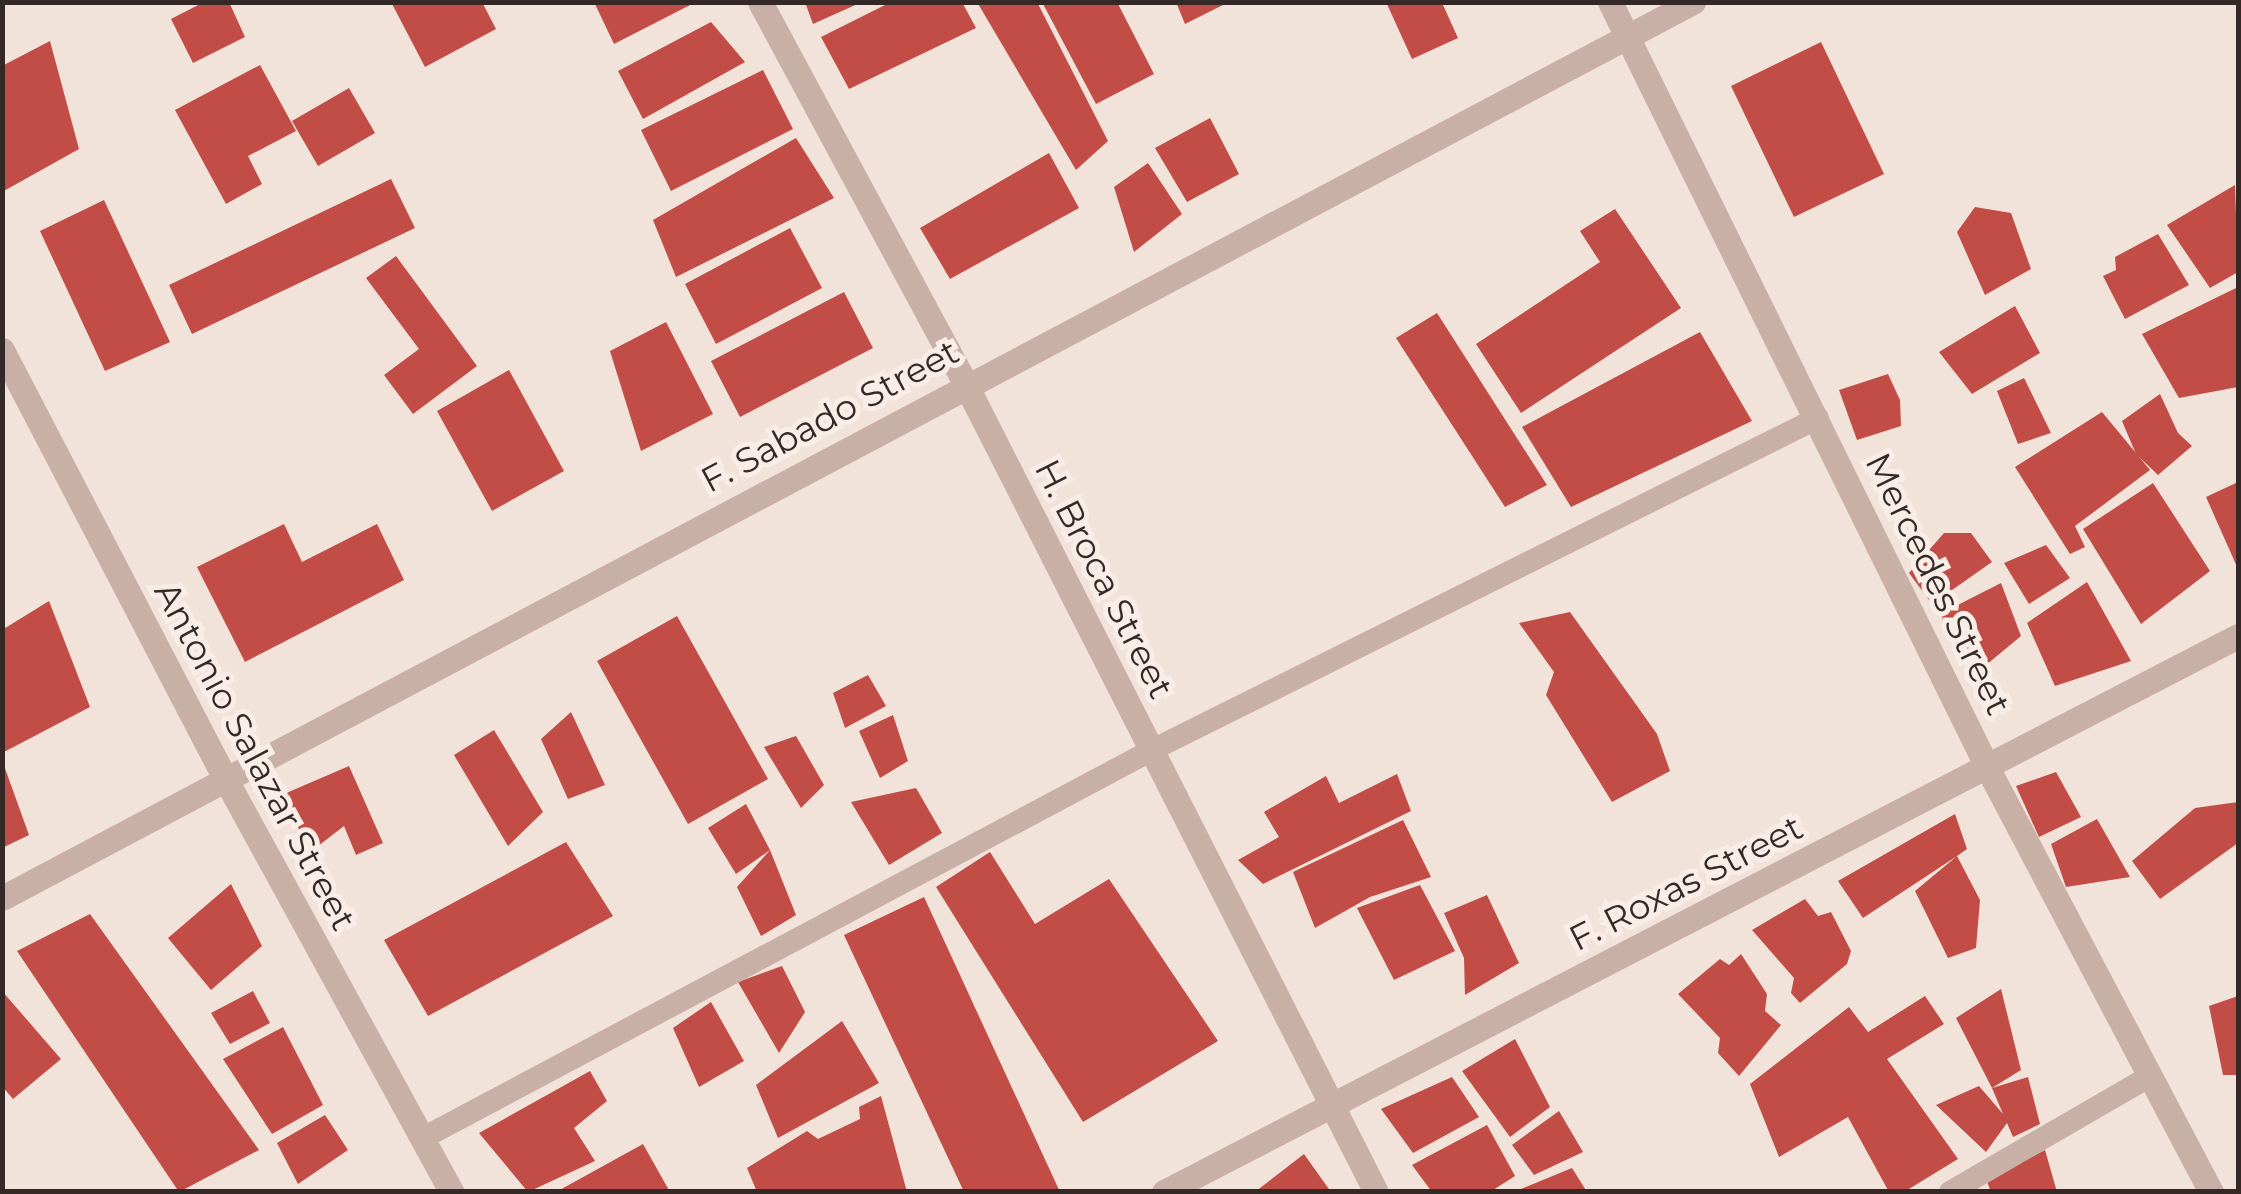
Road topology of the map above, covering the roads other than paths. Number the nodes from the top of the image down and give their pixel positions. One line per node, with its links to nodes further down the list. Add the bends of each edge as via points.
1 (760, 2): 6 (street, H. Broca Street)
2 (1610, 2): 4 (street, Mercedes Street)
3 (1693, 2): 4 (street, F. Sabado Street)
4 (1626, 36): 6 (street, F. Sabado Street); 7 (street, Mercedes Street)
5 (2, 350): 11 (street, Antonio Salazar Street)
6 (965, 383): 9 (street, H. Broca Street); 11 (street, F. Sabado Street)
7 (1818, 418): 9 (lane); 10 (street, Mercedes Street)
8 (2238, 636): 10 (street, F. Roxas Street)
9 (1152, 750): 14 (street, H. Broca Street); 15 (lane)
10 (1988, 769): 13 (street, Mercedes Street); 14 (street, F. Roxas Street)
11 (226, 780): 12 (street, F. Sabado Street); 15 (street, Antonio Salazar Street)
12 (2, 898)
13 (2150, 1076): 19 (lane); 20 (street, Mercedes Street)
14 (1329, 1104): 17 (street, F. Roxas Street); 18 (street, H. Broca Street)
15 (423, 1138): 16 (street, Antonio Salazar Street)
16 (452, 1192)
17 (1164, 1192)
18 (1376, 1192)
19 (1950, 1192)
20 (2211, 1192)

